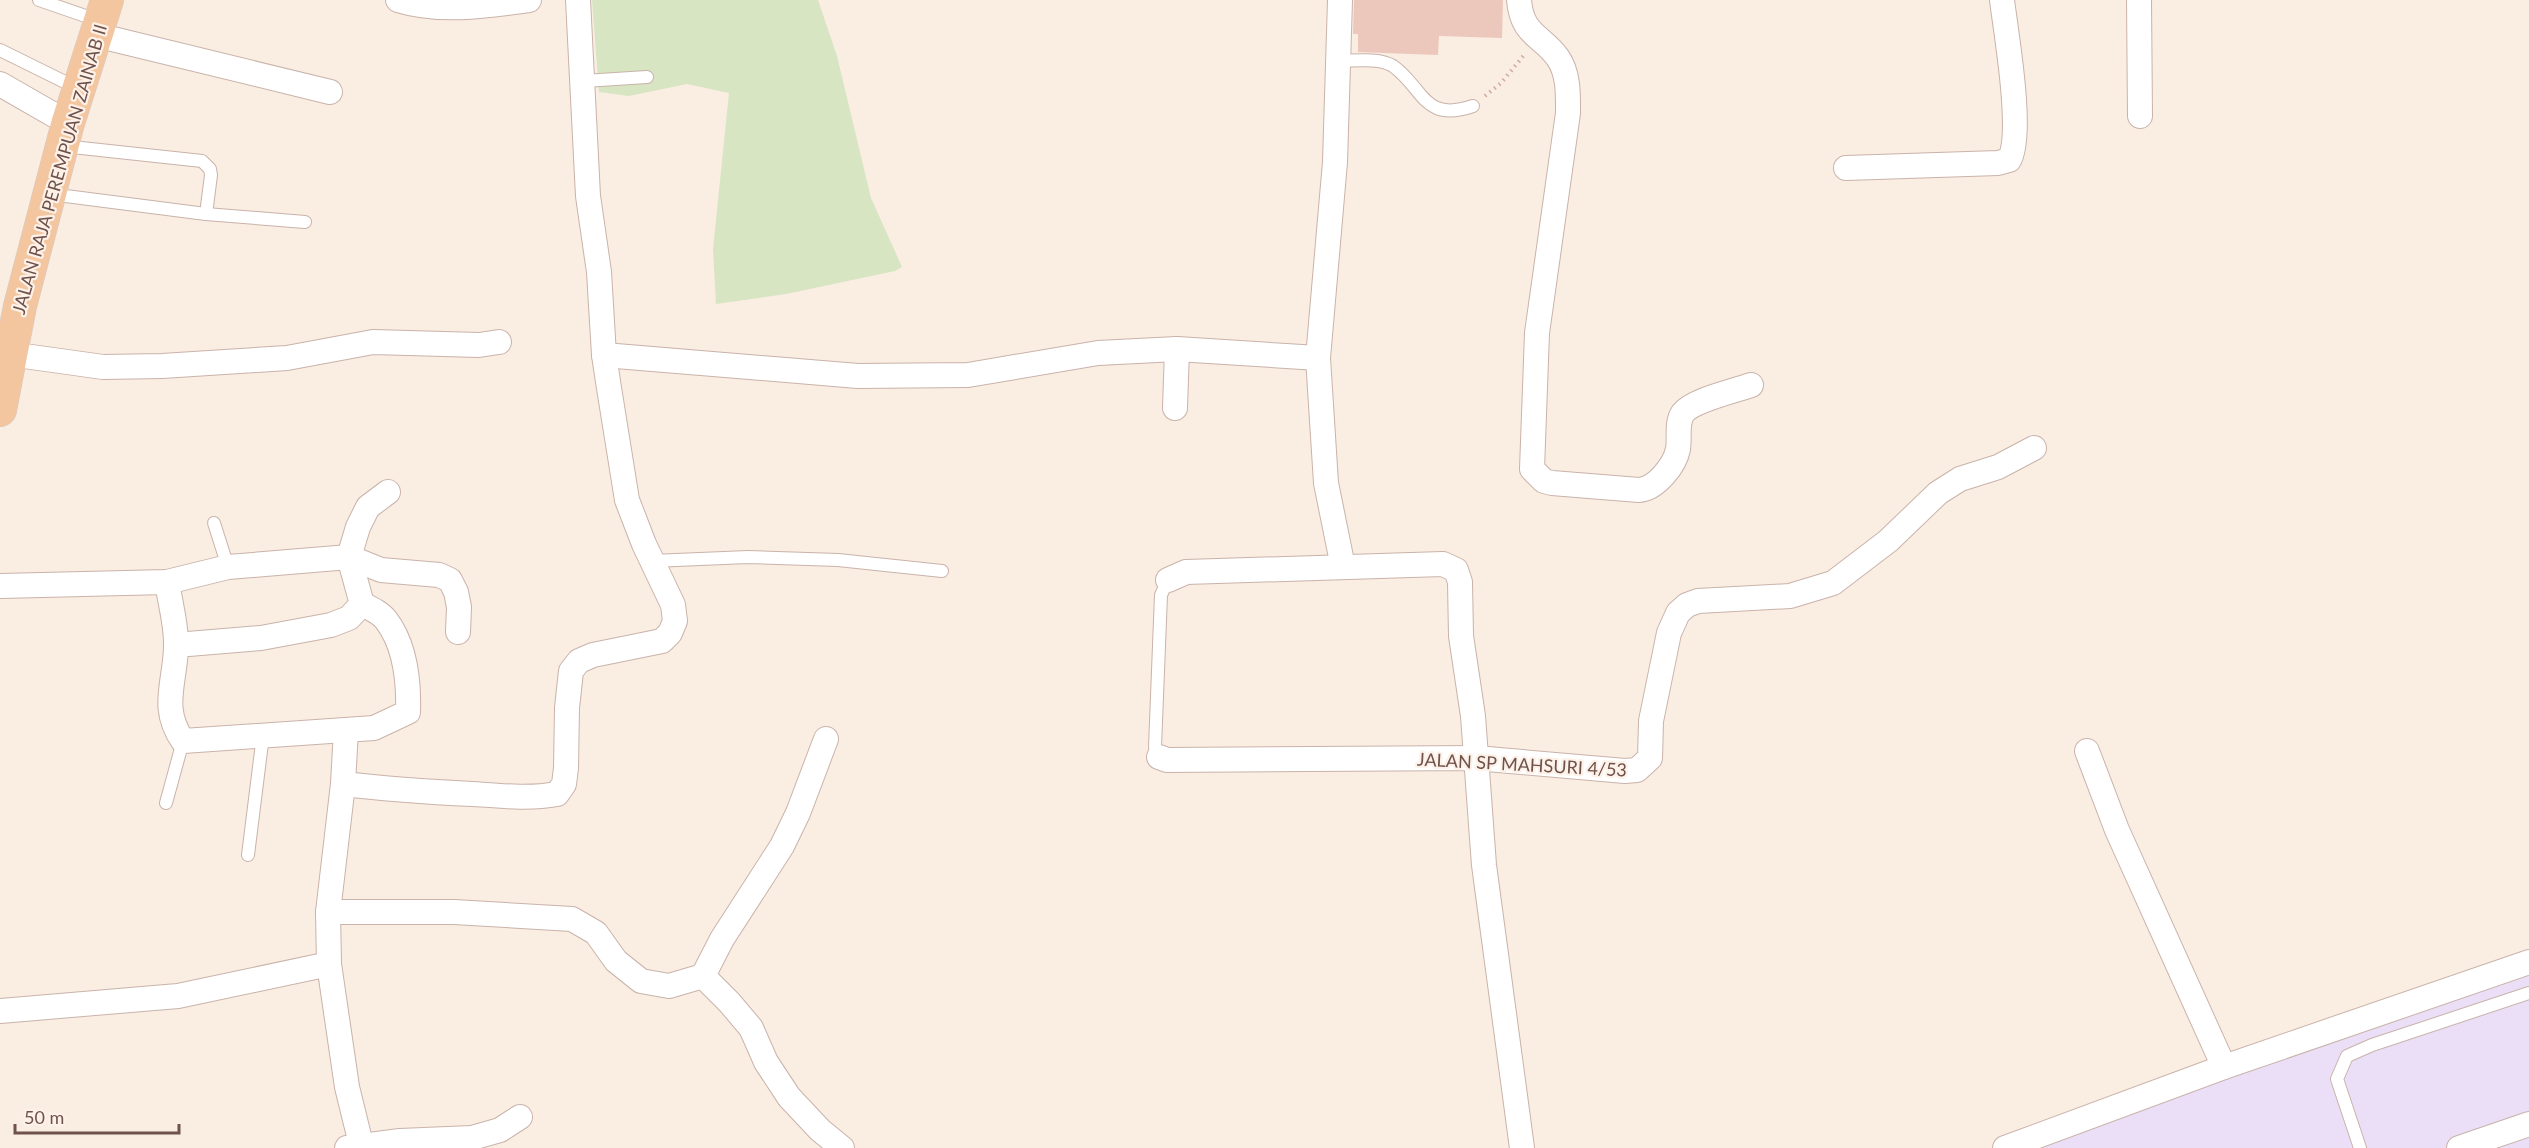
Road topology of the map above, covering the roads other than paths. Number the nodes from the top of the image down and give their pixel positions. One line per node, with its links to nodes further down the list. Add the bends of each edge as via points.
1 (39, 0): 9 (lane)
2 (398, 0): 3 (street, via 418,6 488,6)
3 (529, 0)
4 (578, 0): 13 (street)
5 (1340, 0): 11 (street)
6 (1519, 0): 30 (street, via 1525,24 1557,55 1568,83 1568,114 1537,333 1532,469 1552,483 1651,488 1677,454 1683,413 1694,404)
7 (2002, 0): 20 (street, via 2014,109 2013,152 2009,160)
8 (2139, 0): 18 (street)
9 (101, 19): 15 (main road, JALAN RAJA PEREMPUAN ZAINAB II); 16 (street)
10 (0, 50): 15 (lane)
11 (1337, 61): 17 (lane, via 1392,65 1428,104 1459,111); 29 (street, via 1335,162)
12 (647, 77): 13 (lane)
13 (584, 81): 28 (street, via 588,196 599,272)
14 (0, 84): 19 (street)
15 (78, 88): 19 (main road, JALAN RAJA PEREMPUAN ZAINAB II)
16 (330, 92)
17 (1473, 106)
18 (2140, 116)
19 (65, 134): 21 (main road, JALAN RAJA PEREMPUAN ZAINAB II); 22 (lane, via 202,161 211,175)
20 (1846, 168)
21 (49, 194): 22 (lane); 24 (main road, JALAN RAJA PEREMPUAN ZAINAB II)
22 (206, 214): 23 (lane)
23 (304, 222)
24 (10, 304): 27 (main road, JALAN RAJA PEREMPUAN ZAINAB II)
25 (499, 342): 27 (street, via 373,342 287,358 162,366 103,367)
26 (1177, 349): 28 (street, via 1098,353 968,375 891,376); 29 (street); 31 (street)
27 (10, 354): 32 (main road, JALAN RAJA PEREMPUAN ZAINAB II)
28 (604, 355): 37 (street, via 627,500)
29 (1318, 358): 39 (street, via 1326,483)
30 (1751, 385)
31 (1175, 408)
32 (0, 410)
33 (2034, 448): 53 (street, JALAN SP MAHSURI 4/53, via 1998,468 1960,479 1938,493 1888,541 1833,583 1790,596 1698,601 1687,605 1678,613 1670,633 1651,721 1650,758 1637,770)
34 (388, 492): 36 (street, via 368,507)
35 (214, 523): 38 (lane)
36 (349, 557): 38 (street); 44 (street); 45 (street, via 381,570 439,574 450,580 459,607)
37 (652, 561): 40 (lane, via 748,557 838,560); 54 (street, via 673,605 675,621 662,641 593,655 579,661 571,671 566,768 564,784 557,794 504,796)
38 (228, 567): 42 (street)
39 (1343, 567): 41 (street, via 1185,572); 53 (street, via 1443,564 1456,570)
40 (942, 571)
41 (1168, 580): 52 (lane, via 1161,595 1155,747)
42 (167, 582): 43 (street); 46 (street)
43 (0, 586)
44 (362, 604): 46 (street, via 349,618 331,625 261,638); 47 (street, via 386,619 402,651 409,683 408,712 374,728)
45 (458, 632)
46 (176, 645): 50 (street, via 170,711 173,727)
47 (346, 730): 48 (street); 54 (street)
48 (263, 735): 50 (street); 56 (lane)
49 (826, 739): 60 (street, via 782,846)
50 (183, 741): 55 (lane)
51 (2086, 751): 63 (street, via 2117,830)
52 (1159, 757): 53 (street, JALAN SP MAHSURI 4/53)
53 (1476, 758): 68 (street, via 1484,865)
54 (343, 784): 57 (street)
55 (166, 803)
56 (248, 855)
57 (328, 912): 59 (street); 60 (street, via 454,912 572,919 596,933 616,961 640,981 669,986)
58 (2529, 962): 63 (street)
59 (328, 964): 62 (street, via 177,996); 66 (street)
60 (703, 976): 67 (street, via 751,1028 766,1062 789,1097)
61 (2529, 993): 70 (lane, via 2347,1056 2337,1079)
62 (0, 1011)
63 (2224, 1067): 69 (street)
64 (520, 1117): 66 (street, via 500,1130 472,1138)
65 (2529, 1124): 71 (street)
66 (357, 1147)
67 (842, 1148)
68 (1522, 1148)
69 (2005, 1148)
70 (2361, 1148)
71 (2459, 1148)

